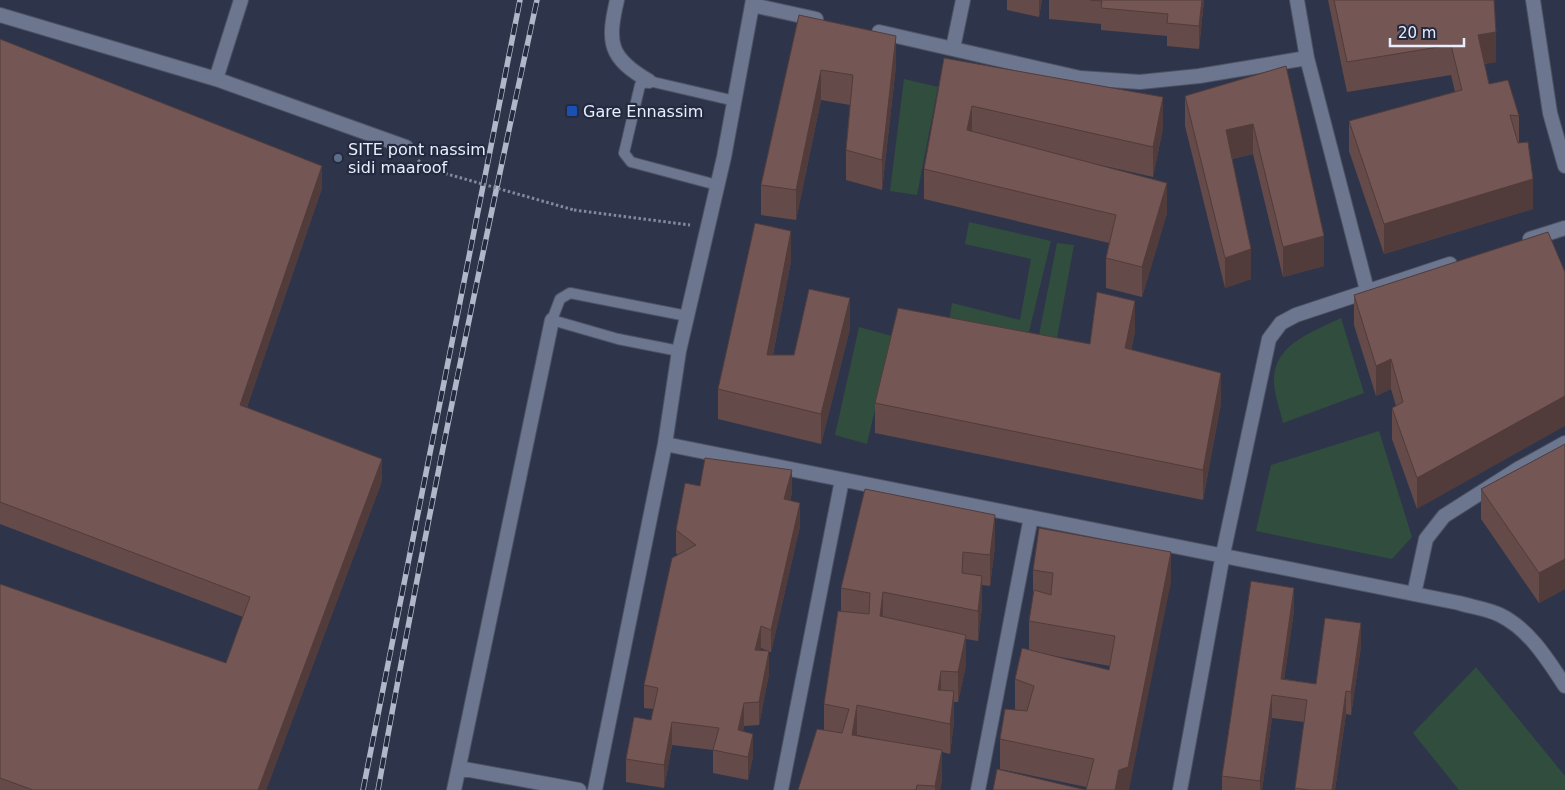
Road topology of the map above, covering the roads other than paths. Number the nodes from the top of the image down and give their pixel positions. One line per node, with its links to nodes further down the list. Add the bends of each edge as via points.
1 (241, 0): 12 (street)
2 (617, 0): 13 (street, via 611,38 618,58 629,70)
3 (963, 0): 10 (street)
4 (1297, 0): 11 (street)
5 (1533, 0): 16 (street, via 1550,113)
6 (753, 3): 8 (street); 14 (street)
7 (0, 15): 12 (street)
8 (828, 22)
9 (867, 30): 10 (street)
10 (953, 48): 11 (street, via 1080,78 1140,82)
11 (1307, 58): 21 (street)
12 (216, 79): 15 (street)
13 (648, 81): 14 (lane); 17 (lane, via 640,85 624,153 626,158)
14 (735, 101): 17 (street)
15 (406, 147)
16 (1565, 166)
17 (717, 185): 22 (street)
18 (1565, 228): 19 (street)
19 (1518, 242)
20 (1461, 260): 21 (street)
21 (1367, 290): 29 (street, via 1296,315 1281,323 1269,339)
22 (687, 316): 23 (lane, via 570,293 560,299); 24 (street)
23 (552, 320): 24 (lane); 32 (street)
24 (679, 352): 26 (street)
25 (1565, 443): 30 (street, via 1444,516 1426,539)
26 (665, 444): 27 (street); 35 (street)
27 (842, 480): 28 (street); 36 (street)
28 (1031, 517): 29 (street); 37 (street)
29 (1223, 554): 30 (street); 38 (street)
30 (1414, 594): 31 (street, via 1500,615 1525,633)
31 (1565, 686)
32 (459, 768): 33 (street); 34 (street)
33 (454, 790)
34 (579, 790)
35 (595, 790)
36 (781, 790)
37 (978, 790)
38 (1180, 790)

